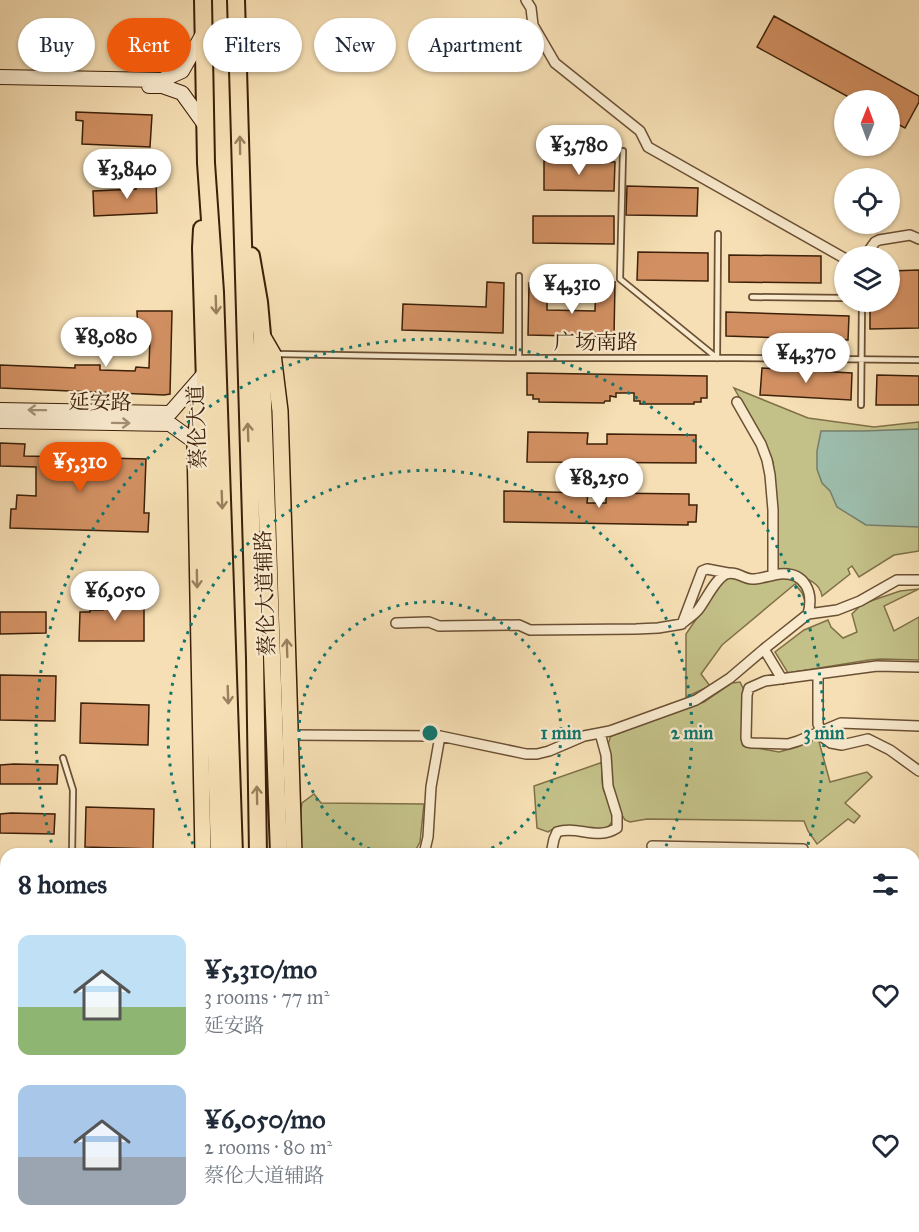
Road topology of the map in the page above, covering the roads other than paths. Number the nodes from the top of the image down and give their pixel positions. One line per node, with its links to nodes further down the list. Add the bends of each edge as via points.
1 (203, 0): 4 (highway, 蔡伦大道)
2 (236, 0): 12 (highway, one-way to 2)
3 (526, 0): 16 (street, via 533,25 555,63 640,131 648,147)
4 (203, 18)
5 (203, 34): 7 (street, via 182,72 162,80)
6 (204, 72): 9 (highway, 蔡伦大道)
7 (0, 77)
8 (0, 83): 9 (street, via 162,86 182,93)
9 (205, 125): 11 (highway, 蔡伦大道)
10 (623, 151): 24 (lane, via 620,279)
11 (206, 163): 27 (highway, via 201,248); 54 (highway, 蔡伦大道, one-way to 54, via 215,292)
12 (241, 203): 21 (highway); 55 (highway, one-way to 12)
13 (718, 234): 24 (lane)
14 (919, 239): 15 (street, via 910,235 879,240)
15 (872, 246)
16 (834, 252)
17 (519, 276): 23 (lane)
18 (752, 297): 19 (lane)
19 (834, 298)
20 (862, 312): 25 (lane)
21 (262, 335): 22 (main road, 蔡伦大道辅路); 56 (highway)
22 (273, 354): 23 (lane, 广场南路); 46 (main road, 蔡伦大道辅路, one-way to 22, via 280,411)
23 (519, 358): 24 (lane, 广场南路)
24 (717, 358): 25 (lane, 广场南路)
25 (862, 359): 26 (lane, 广场南路); 29 (lane)
26 (919, 360)
27 (204, 374): 30 (street, 延安路, one-way to 30, via 170,413); 32 (main road); 53 (highway)
28 (737, 402): 34 (street, via 767,460 773,510)
29 (861, 405)
30 (0, 410)
31 (0, 421): 32 (street, 延安路, one-way to 32, via 170,424)
32 (195, 442): 52 (main road, one-way to 52)
33 (728, 573): 34 (street, via 751,579); 38 (street); 38 (street, via 702,571)
34 (773, 575): 36 (street, via 798,578 806,584)
35 (919, 580): 36 (street, via 897,580 837,610)
36 (808, 614): 39 (street)
37 (396, 623): 38 (street, via 519,625 530,630 636,629)
38 (682, 624)
39 (764, 649): 42 (street); 45 (street, via 696,700)
40 (919, 667): 41 (street, via 877,666)
41 (818, 674): 42 (street); 44 (street)
42 (782, 679): 44 (street, via 749,688 747,742 788,744)
43 (919, 726): 44 (street, via 841,723)
44 (821, 731): 49 (street, via 831,743 842,745 868,739)
45 (600, 733): 47 (street, via 537,754); 59 (street, via 617,828 600,834 557,832)
46 (290, 735): 47 (street); 57 (main road, 蔡伦大道辅路)
47 (440, 736): 58 (street)
48 (63, 758): 51 (lane, via 73,790)
49 (919, 771)
50 (652, 846): 60 (street)
51 (72, 848)
52 (203, 848)
53 (219, 848)
54 (234, 848)
55 (258, 848)
56 (279, 848)
57 (294, 848)
58 (425, 848)
59 (552, 848)
60 (753, 848)

